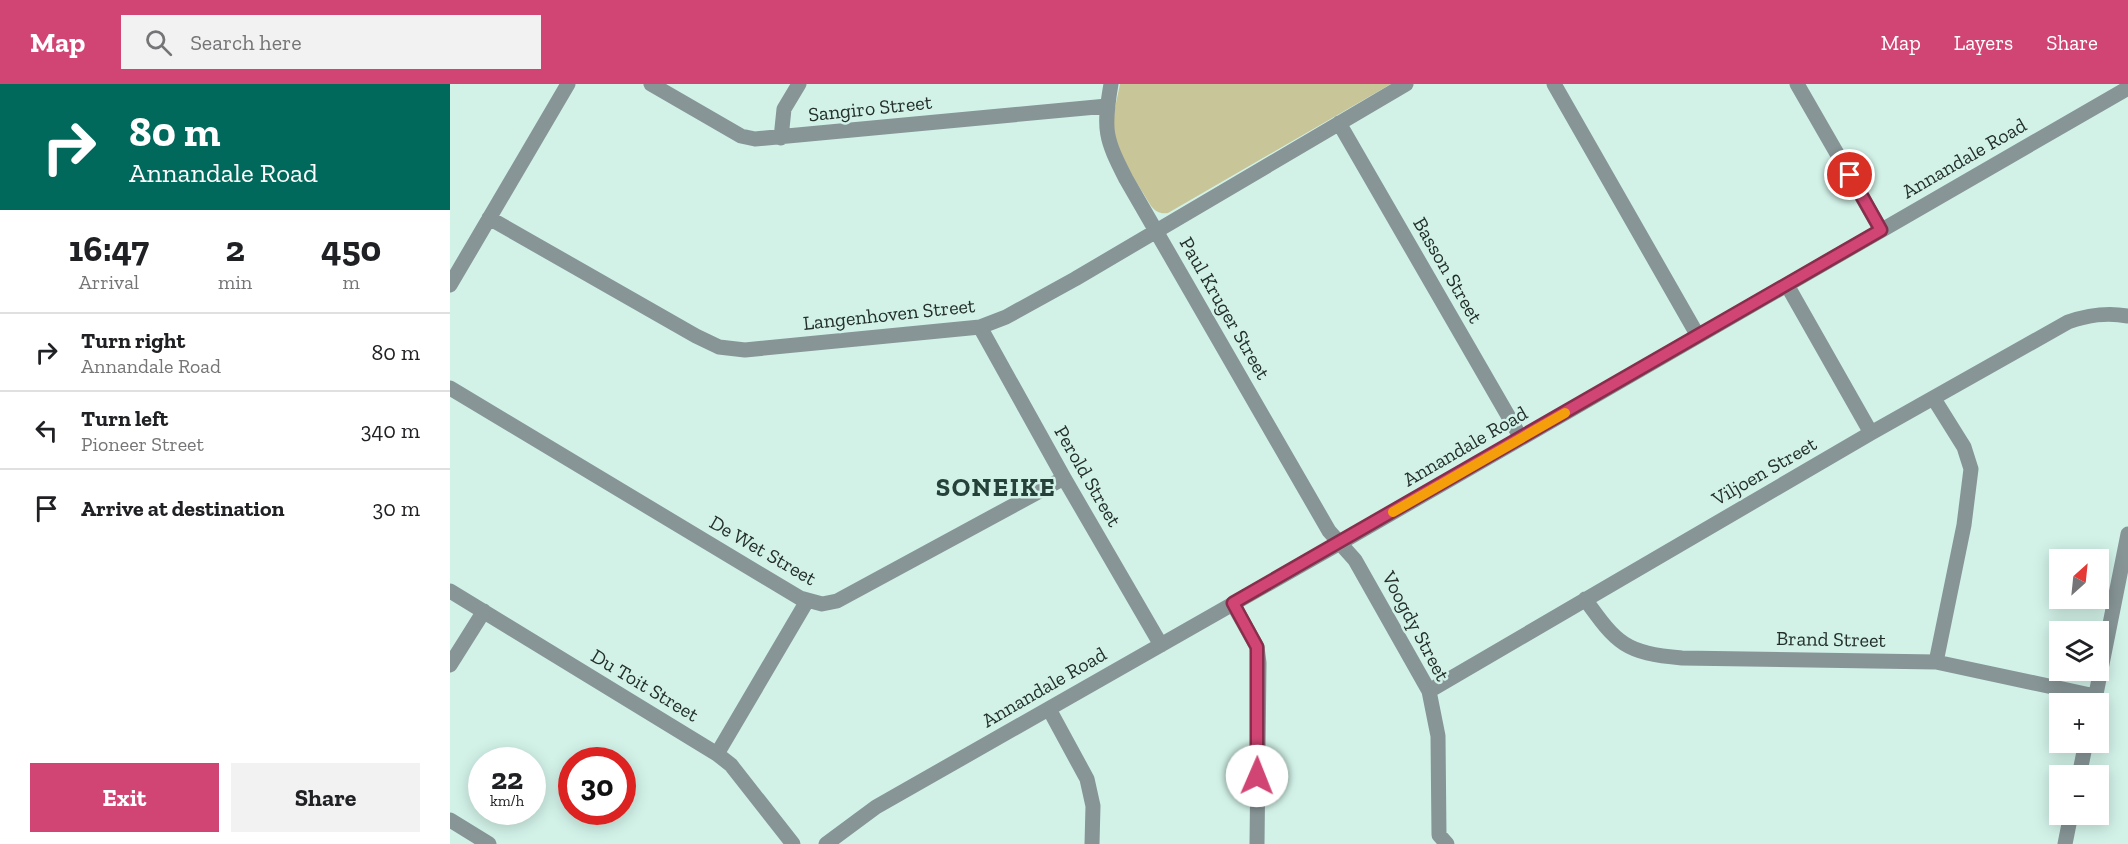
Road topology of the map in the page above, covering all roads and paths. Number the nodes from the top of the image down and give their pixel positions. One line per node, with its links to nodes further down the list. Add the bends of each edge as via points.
1 (568, 84): 12 (street)
2 (651, 84): 11 (street, Sangiro Street, via 741,136)
3 (799, 84): 11 (street, via 784,109)
4 (1111, 84): 9 (street, Paul Kruger Street)
5 (1406, 84): 10 (street, Langenhoven Street)
6 (1554, 84): 19 (street)
7 (1797, 84): 13 (street)
8 (2128, 88): 13 (street, Annandale Road)
9 (1107, 106): 11 (street, Sangiro Street); 14 (street, Paul Kruger Street, via 1106,131 1111,149)
10 (1339, 123): 14 (street, Langenhoven Street); 23 (street, Basson Street)
11 (782, 138)
12 (489, 218): 15 (street); 18 (street, Langenhoven Street, via 719,347 745,350)
13 (1881, 230): 16 (street, Annandale Road)
14 (1157, 231): 18 (street, Langenhoven Street, via 1006,317); 26 (street, Paul Kruger Street, via 1329,531)
15 (450, 285)
16 (1787, 285): 19 (street, Annandale Road); 22 (street)
17 (2128, 316): 21 (street, Viljoen Street, via 2100,313 2068,322)
18 (980, 327): 24 (street, Perold Street)
19 (1698, 336): 23 (street, Annandale Road)
20 (450, 388): 29 (street, De Wet Street)
21 (1934, 399): 22 (street, Viljoen Street); 33 (street, via 1964,447 1971,469 1964,525)
22 (1870, 433): 28 (street, Viljoen Street)
23 (1521, 438): 26 (street, Annandale Road)
24 (1064, 478): 29 (street, De Wet Street, via 837,601); 32 (street, Perold Street)
25 (2128, 534): 37 (street)
26 (1340, 543): 30 (street, Annandale Road); 35 (street, Voogdy Street, via 1355,560)
27 (450, 591): 31 (street, Du Toit Street)
28 (1586, 599): 33 (street, Brand Street, via 1609,633 1653,655); 35 (street, Viljoen Street)
29 (807, 602): 39 (street)
30 (1233, 603): 32 (street, Annandale Road); 47 (street, via 1257,647)
31 (484, 611): 34 (street); 39 (street, Du Toit Street)
32 (1161, 645): 38 (street, Annandale Road)
33 (1936, 663): 36 (street, Brand Street)
34 (450, 665)
35 (1429, 691): 48 (street, Voogdy Street, via 1438,736 1439,835)
36 (2064, 693)
37 (2095, 693)
38 (1049, 709): 45 (street, Annandale Road, via 876,807); 46 (street, via 1087,779 1093,806)
39 (717, 754): 44 (street, Du Toit Street, via 732,765)
40 (450, 820): 43 (street)
41 (2069, 825): 42 (street)
42 (2065, 842)
43 (489, 844)
44 (793, 844)
45 (826, 844)
46 (1092, 844)
47 (1257, 844)
48 (1446, 844)

